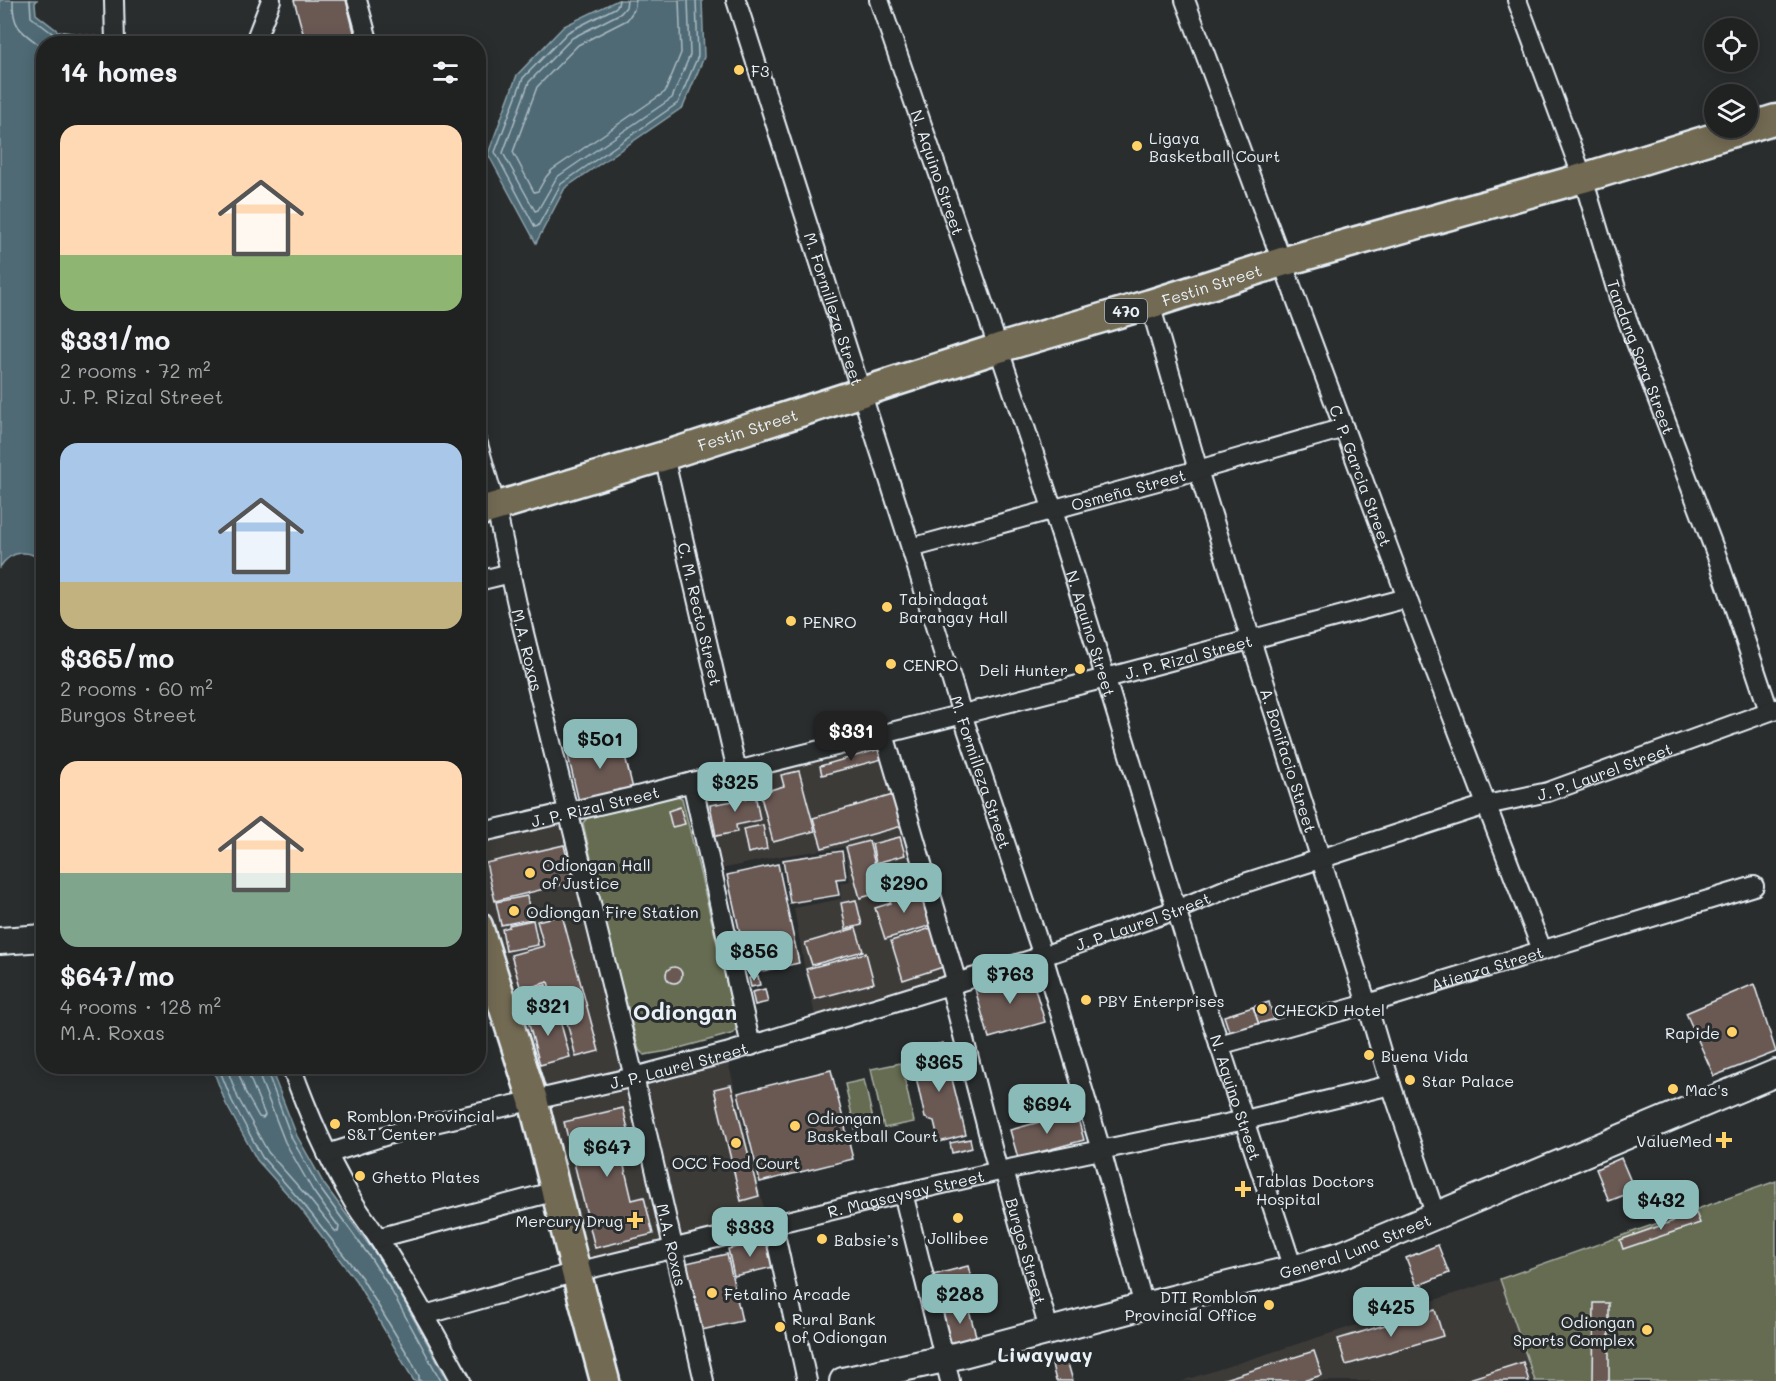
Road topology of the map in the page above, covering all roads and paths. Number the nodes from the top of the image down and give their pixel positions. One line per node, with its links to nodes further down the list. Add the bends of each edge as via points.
1 (114, 0): 8 (street)
2 (271, 0): 9 (street)
3 (357, 0): 10 (street)
4 (736, 0): 16 (street, M. Formilleza Street)
5 (879, 0): 15 (street, N. Aquino Street)
6 (1185, 0): 13 (street, C. P. Garcia Street)
7 (1516, 0): 12 (street, Tandang Sora Street)
8 (115, 36)
9 (257, 36)
10 (367, 36)
11 (1776, 119): 12 (main road, Festin Street / 470)
12 (1583, 177): 13 (main road, Festin Street / 470); 28 (street, Tandang Sora Street, via 1618,295)
13 (1282, 262): 14 (main road, Festin Street / 470); 17 (street, C. P. Garcia Street)
14 (1150, 304): 15 (main road, Festin Street / 470); 19 (street, A. Bonifacio Street)
15 (999, 348): 16 (main road, Festin Street / 470); 21 (street, N. Aquino Street)
16 (861, 392): 18 (main road, Festin Street / 470); 22 (street, M. Formilleza Street)
17 (1344, 428): 19 (street, Osmeña Street); 25 (street, C. P. Garcia Street)
18 (664, 456): 20 (main road, Festin Street / 470); 31 (street, C. M. Recto Street)
19 (1198, 470): 21 (street, Osmeña Street); 26 (street, A. Bonifacio Street)
20 (487, 510): 23 (street, M.A. Roxas)
21 (1053, 510): 22 (street, Osmeña Street); 27 (street, N. Aquino Street)
22 (911, 548): 29 (street, M. Formilleza Street)
23 (511, 573): 24 (street); 34 (street, M.A. Roxas)
24 (486, 579)
25 (1407, 598): 26 (street, J. P. Rizal Street); 33 (street, C. P. Garcia Street)
26 (1251, 640): 27 (street, J. P. Rizal Street); 36 (street, A. Bonifacio Street)
27 (1106, 678): 29 (street, J. P. Rizal Street); 38 (street, N. Aquino Street)
28 (1773, 710): 33 (street, J. P. Laurel Street, via 1548,792)
29 (962, 714): 30 (street, J. P. Rizal Street); 43 (street, M. Formilleza Street)
30 (884, 734): 31 (street, J. P. Rizal Street); 44 (street, Burgos Street)
31 (737, 771): 32 (street, J. P. Rizal Street)
32 (692, 782): 34 (street, J. P. Rizal Street); 47 (street)
33 (1486, 805): 36 (street, J. P. Laurel Street); 41 (street, C. P. Garcia Street)
34 (569, 812): 35 (street, J. P. Rizal Street); 50 (street, M.A. Roxas)
35 (486, 831)
36 (1320, 859): 38 (street, J. P. Laurel Street, via 1229,888); 45 (street, A. Bonifacio Street)
37 (1754, 886): 41 (street, Atienza Street)
38 (1176, 910): 43 (street, J. P. Laurel Street); 46 (street, N. Aquino Street)
39 (36, 939): 40 (main road)
40 (0, 941)
41 (1542, 950): 45 (street, Atienza Street)
42 (486, 951): 52 (main road)
43 (1043, 956): 44 (street, J. P. Laurel Street); 54 (street, M. Formilleza Street)
44 (953, 984): 47 (street, J. P. Laurel Street); 56 (street, Burgos Street)
45 (1367, 1004): 46 (street, Atienza Street); 51 (street, A. Bonifacio Street)
46 (1219, 1045): 53 (street, N. Aquino Street)
47 (751, 1046): 50 (street, J. P. Laurel Street)
48 (1776, 1073): 59 (main road, General Luna Street)
49 (294, 1074): 55 (street)
50 (634, 1077): 52 (street, J. P. Laurel Street); 62 (street, M.A. Roxas)
51 (1390, 1085): 53 (street, R. Magsaysay Street); 59 (street, A. Bonifacio Street)
52 (533, 1100): 55 (street, J. P. Laurel Street, via 404,1130); 57 (main road)
53 (1245, 1120): 54 (street, R. Magsaysay Street); 63 (street, N. Aquino Street)
54 (1101, 1150): 56 (street, R. Magsaysay Street); 65 (street, M. Formilleza Street)
55 (327, 1154): 61 (street)
56 (1001, 1171): 58 (street, R. Magsaysay Street); 67 (street, Burgos Street)
57 (556, 1191): 61 (street); 64 (main road)
58 (903, 1193): 60 (street, R. Magsaysay Street); 68 (street)
59 (1436, 1216): 63 (main road, General Luna Street, via 1344,1254)
60 (773, 1225): 62 (street, R. Magsaysay Street); 72 (street)
61 (378, 1238): 66 (street)
62 (673, 1249): 64 (street, R. Magsaysay Street); 71 (street, M.A. Roxas)
63 (1293, 1269): 65 (main road, General Luna Street)
64 (576, 1272): 66 (street, R. Magsaysay Street); 70 (main road)
65 (1144, 1306): 67 (main road, General Luna Street)
66 (425, 1315): 69 (street)
67 (1050, 1330): 68 (main road, General Luna Street)
68 (947, 1370): 73 (main road, General Luna Street)
69 (461, 1381)
70 (605, 1381)
71 (704, 1381)
72 (807, 1381)
73 (843, 1381)

